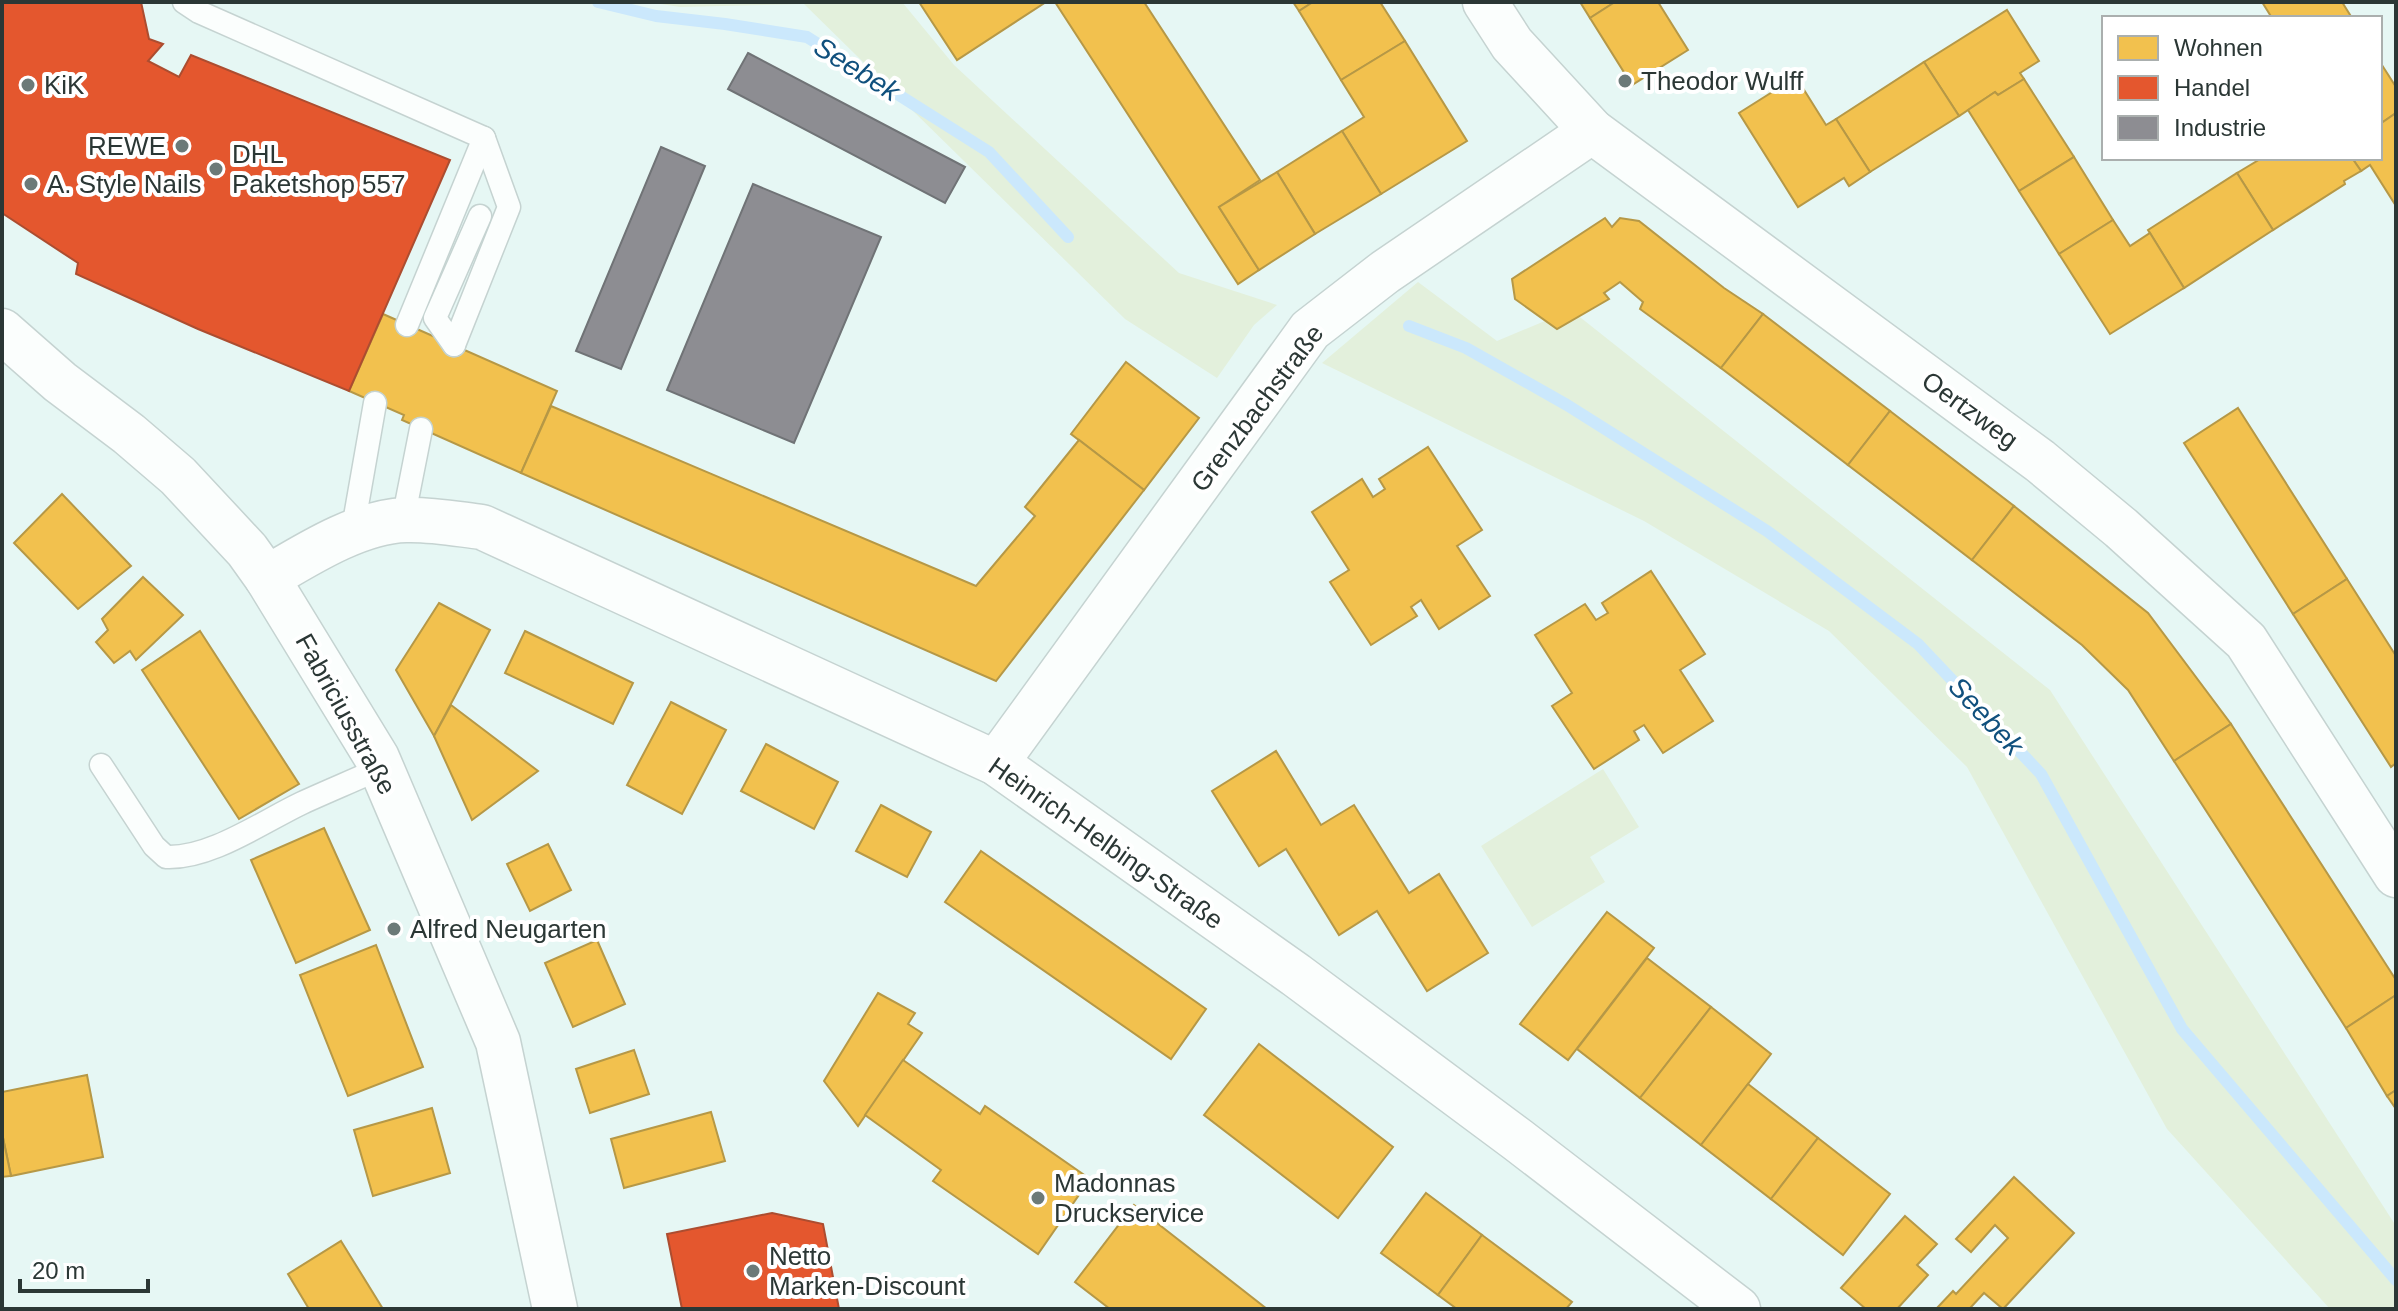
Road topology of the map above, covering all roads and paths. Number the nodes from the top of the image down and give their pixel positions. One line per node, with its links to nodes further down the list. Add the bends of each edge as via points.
1 (184, 2): 4 (lane)
2 (1485, 2): 3 (street, Oertzweg, via 1512,44)
3 (1592, 131): 15 (street, Grenzbachstraße, via 1385,272 1310,330); 18 (street, Oertzweg, via 2040,461 2246,641)
4 (484, 138): 5 (lane, via 509,207 454,345 435,318); 6 (lane)
5 (480, 216)
6 (407, 325)
7 (2, 331): 9 (street, Fabriciusstraße)
8 (2, 358): 9 (street, Fabriciusstraße)
9 (60, 382): 14 (street, Fabriciusstraße, via 178,476)
10 (375, 403): 13 (lane)
11 (421, 429): 12 (lane)
12 (403, 520): 13 (street, Heinrich-Helbing-Straße); 15 (street, Heinrich-Helbing-Straße, via 482,527)
13 (352, 534): 14 (street, Heinrich-Helbing-Straße)
14 (267, 578): 17 (street, Fabriciusstraße)
15 (996, 763): 20 (street, Heinrich-Helbing-Straße, via 1296,975)
16 (101, 765): 17 (lane, via 154,846 166,857 181,858)
17 (381, 768): 19 (street, Fabriciusstraße, via 498,1042)
18 (2396, 875)
19 (555, 1309)
20 (1738, 1309)

